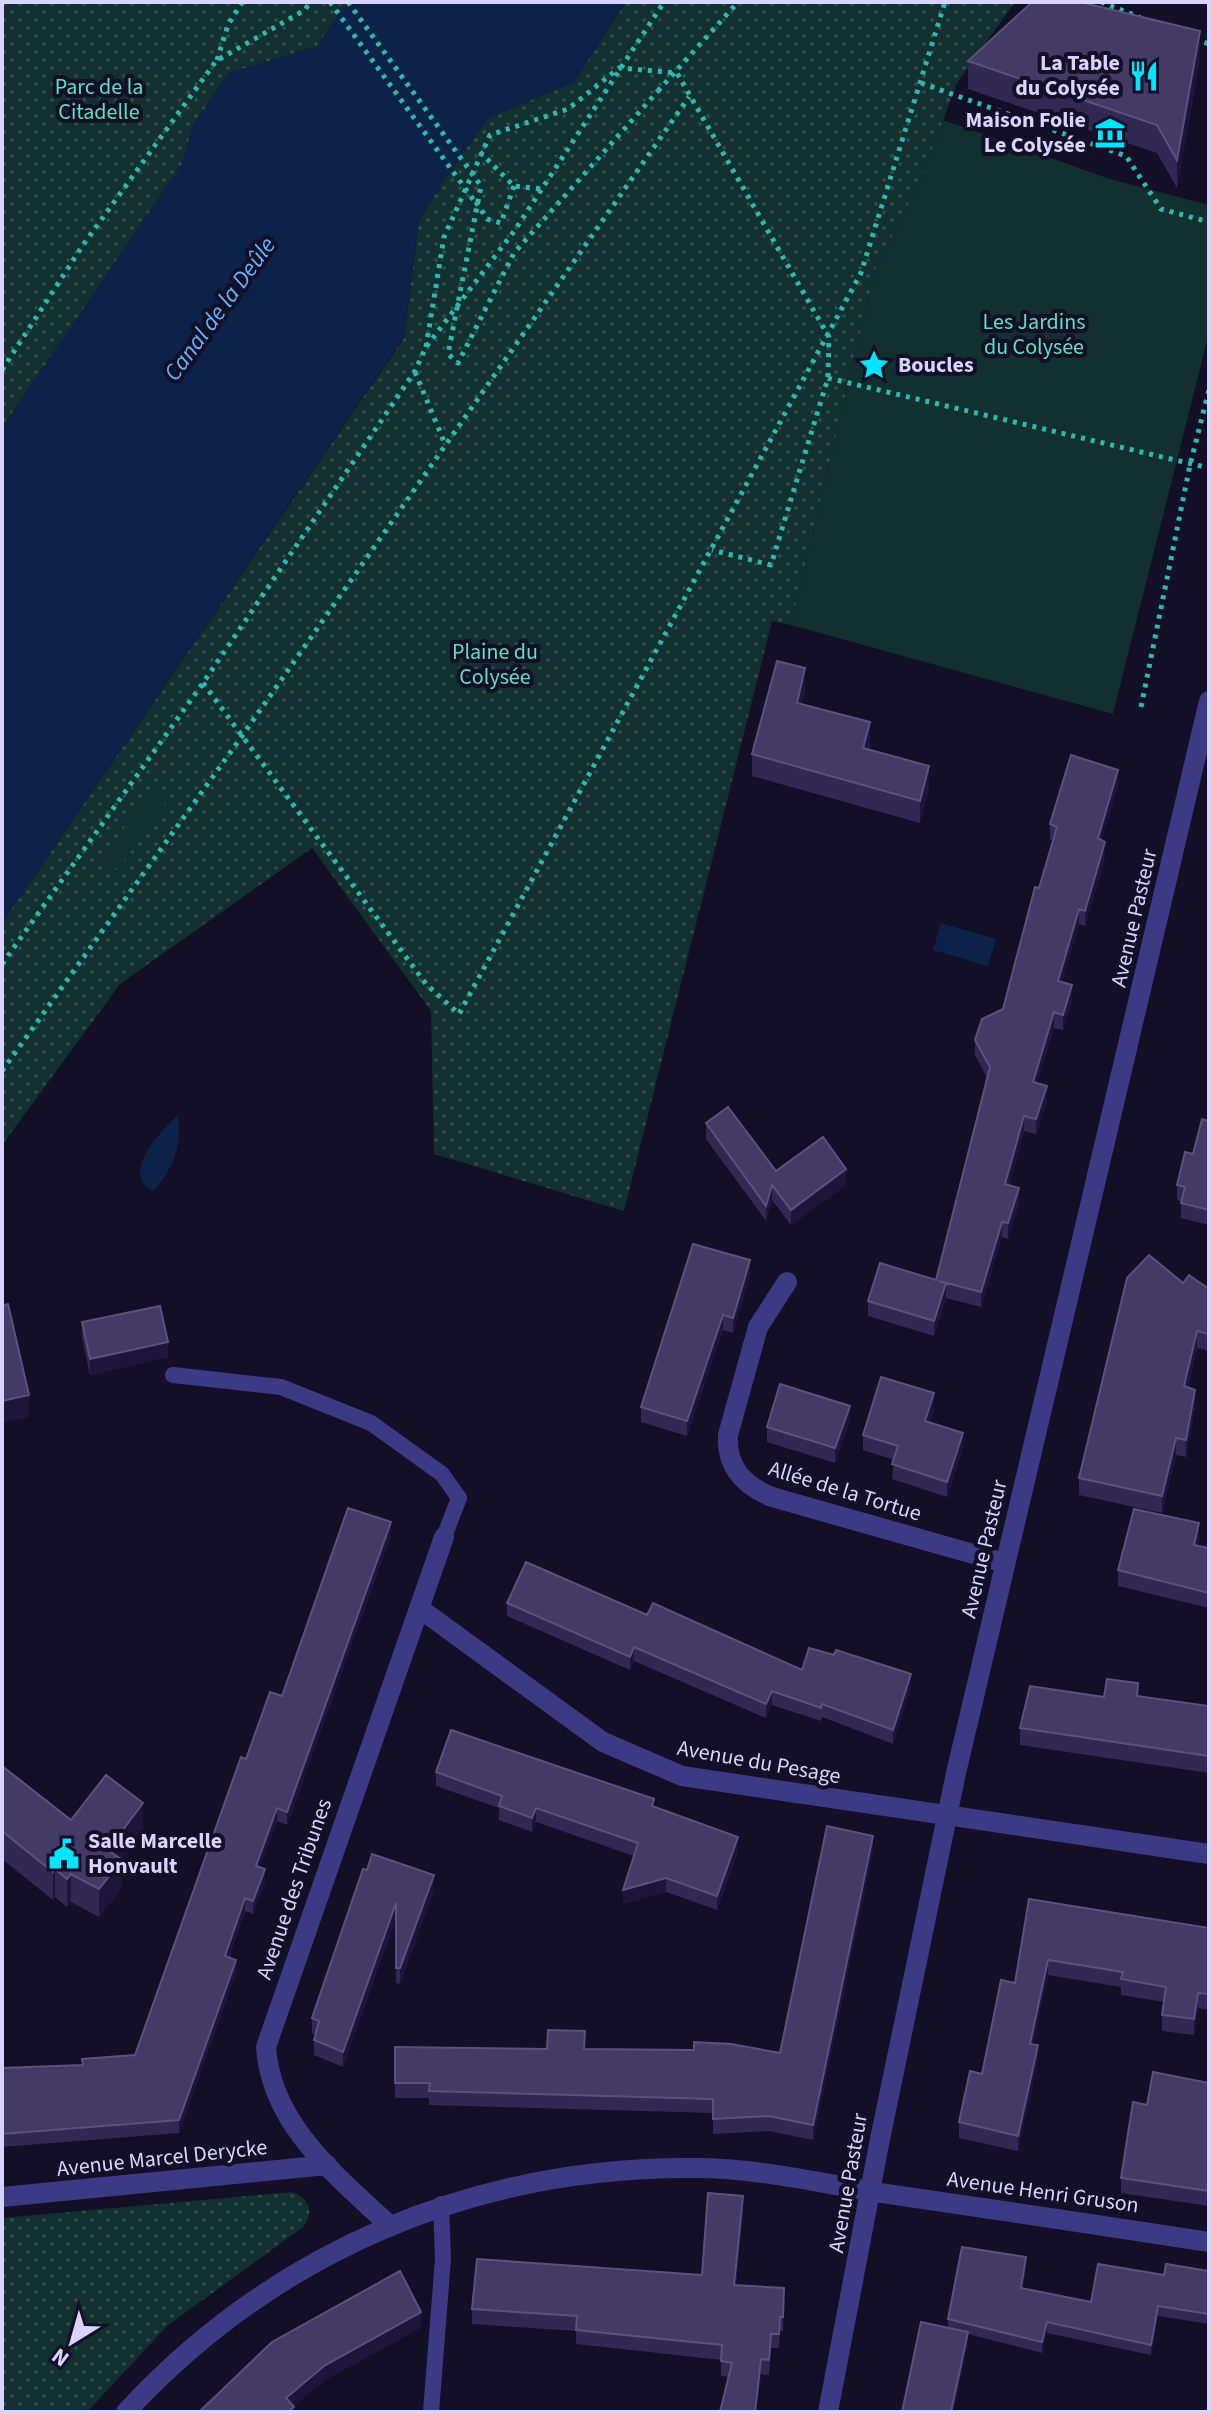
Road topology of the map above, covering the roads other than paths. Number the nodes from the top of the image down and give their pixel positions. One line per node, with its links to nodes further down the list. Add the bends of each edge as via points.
1 (1209, 701): 5 (street, Avenue Pasteur)
2 (787, 1282): 5 (street, Allée de la Tortue, via 758,1327 728,1435 727,1450 738,1475 772,1497)
3 (173, 1375): 4 (lane, via 281,1387 371,1423 442,1474 459,1498)
4 (444, 1537): 6 (street, Avenue des Tribunes)
5 (1005, 1563): 7 (street, Avenue Pasteur)
6 (419, 1608): 7 (street, Avenue du Pesage, via 576,1724 656,1767 707,1782); 9 (street, Avenue des Tribunes, via 266,2047 267,2068 284,2110)
7 (947, 1817): 8 (street, Avenue du Pesage); 10 (street, Avenue Pasteur)
8 (1209, 1854)
9 (327, 2165): 11 (street, Avenue Marcel Derycke); 13 (street, Avenue des Tribunes)
10 (870, 2191): 12 (street, Avenue Henri Gruson, via 735,2171 624,2169 512,2186); 14 (street, Avenue Henri Gruson); 17 (street, Avenue Pasteur)
11 (2, 2197)
12 (441, 2204): 13 (street, Avenue Henri Gruson); 16 (lane, via 443,2259)
13 (390, 2226): 15 (street, Avenue Henri Gruson, via 309,2267 231,2318 177,2360)
14 (1209, 2242)
15 (126, 2412)
16 (431, 2412)
17 (828, 2412)

